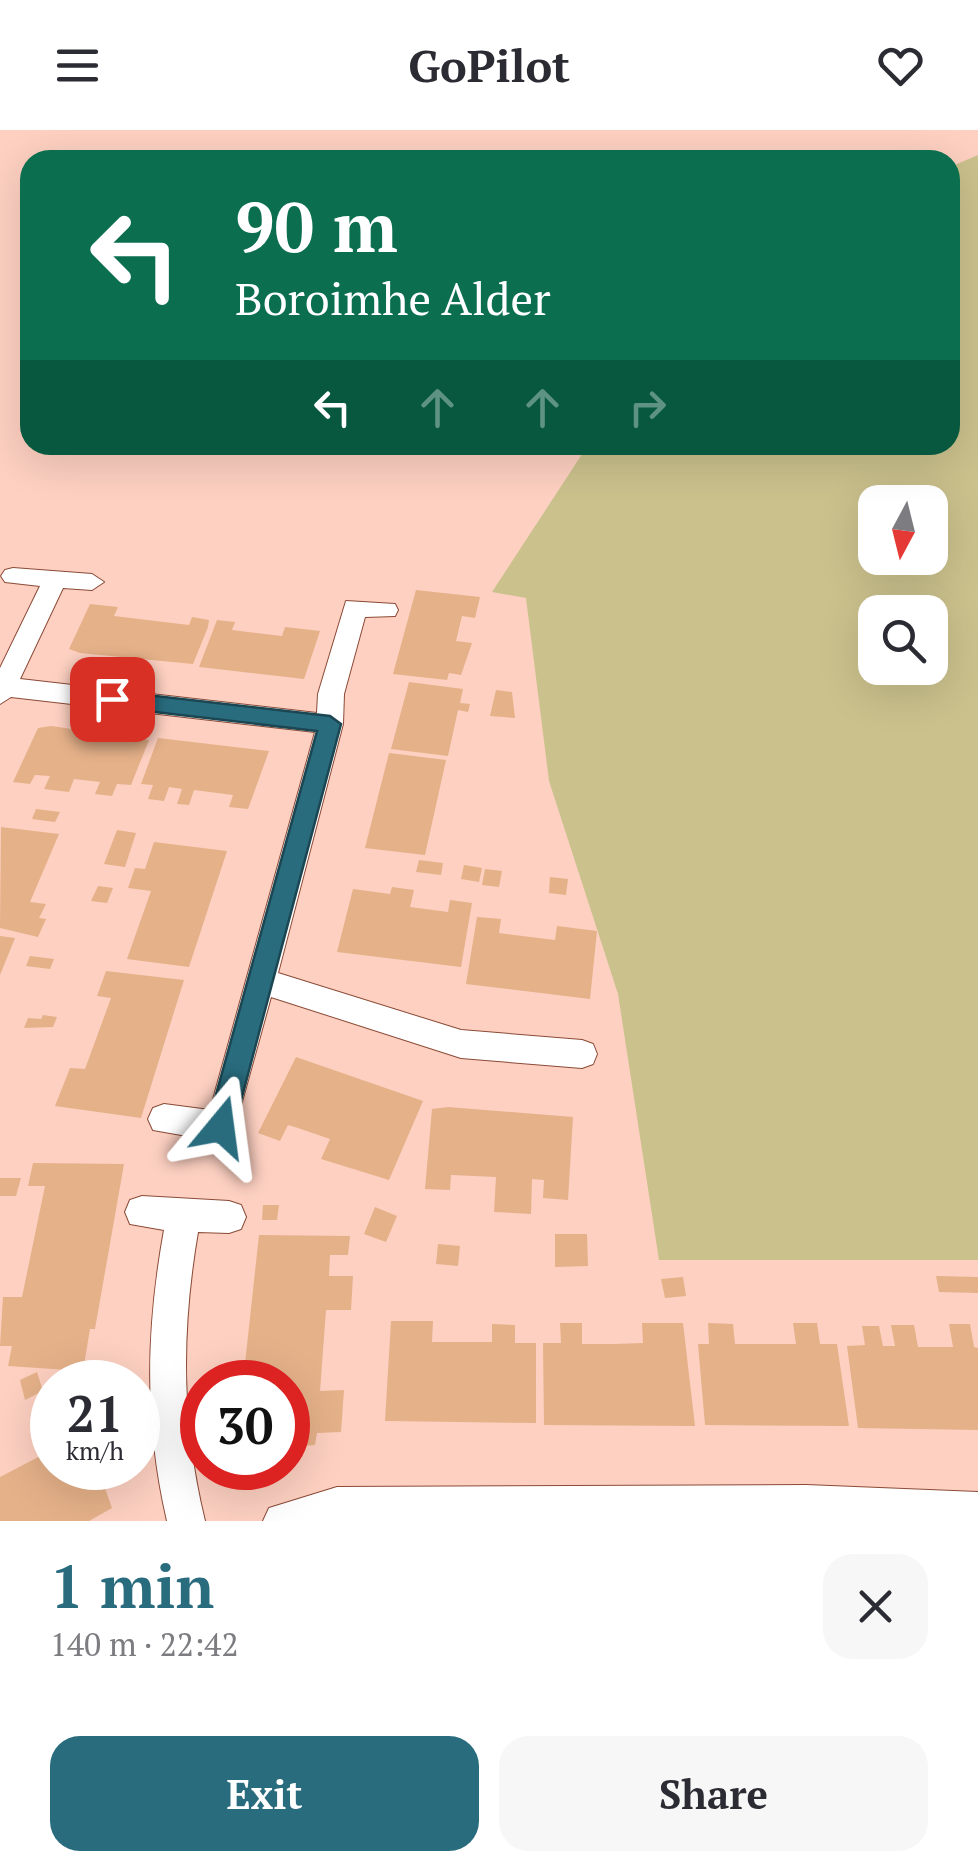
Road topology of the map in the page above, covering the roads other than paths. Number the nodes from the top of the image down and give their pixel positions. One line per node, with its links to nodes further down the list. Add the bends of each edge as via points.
1 (12, 576): 2 (street)
2 (55, 579): 3 (street); 5 (street)
3 (92, 582)
4 (386, 610): 6 (street, via 355,607 331,694)
5 (2, 690): 6 (street)
6 (330, 724): 7 (street)
7 (261, 982): 8 (street, via 461,1044); 9 (street, via 221,1127)
8 (582, 1054)
9 (164, 1118)
10 (142, 1212): 11 (street)
11 (184, 1214): 12 (street); 16 (street, via 163,1399)
12 (229, 1216)
13 (978, 1512): 14 (street)
14 (808, 1513): 15 (street)
15 (613, 1514): 17 (street, via 337,1506)
16 (186, 1521)
17 (282, 1521)

